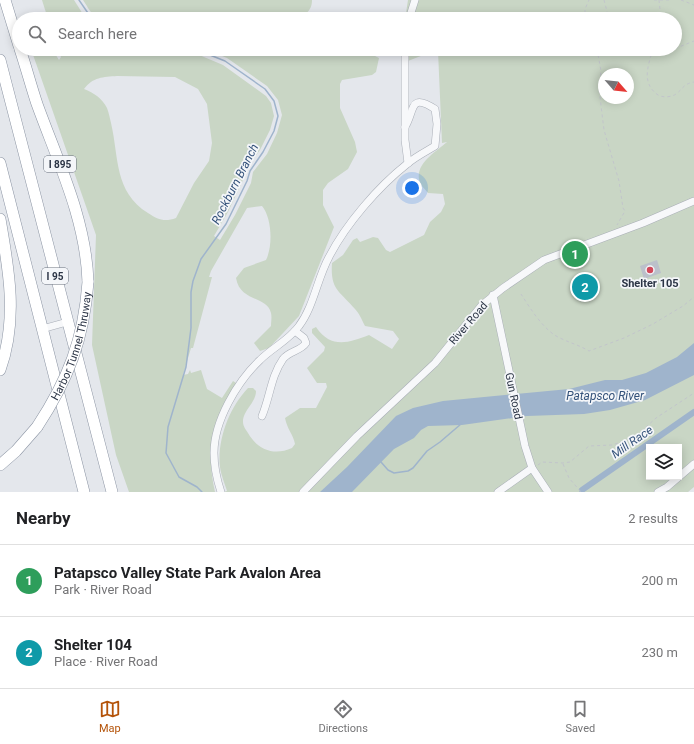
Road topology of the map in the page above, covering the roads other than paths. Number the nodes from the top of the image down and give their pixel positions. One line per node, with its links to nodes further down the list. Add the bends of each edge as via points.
1 (5, 0): 4 (highway)
2 (415, 0): 3 (street)
3 (411, 12)
4 (12, 23)
5 (22, 56): 20 (highway, Harbor Tunnel Thruway / I 895, bridge, via 78,218 88,282 78,346 64,380 37,427)
6 (405, 56): 8 (street)
7 (0, 60): 14 (highway, I 95)
8 (405, 127): 9 (street); 9 (street, via 412,108 418,102 435,109 435,146)
9 (408, 163): 16 (street, via 378,192 339,240 306,313)
10 (0, 164): 15 (highway, I 95)
11 (694, 202): 13 (street, River Road, via 544,260)
12 (0, 219): 17 (highway, via 9,271 11,304)
13 (493, 295): 21 (street, Gun Road); 25 (street, River Road, via 435,363 357,436)
14 (67, 322): 15 (street); 23 (highway, I 95)
15 (42, 329): 22 (highway, I 95)
16 (295, 331): 18 (street, via 306,343 283,359 272,382); 24 (street, via 257,363 226,410 219,426 214,453)
17 (0, 370)
18 (262, 416)
19 (694, 464): 28 (street)
20 (0, 465)
21 (532, 468): 26 (street); 27 (street, Gun Road)
22 (84, 492)
23 (112, 492)
24 (221, 492)
25 (303, 492)
26 (498, 492)
27 (548, 492)
28 (658, 492)

